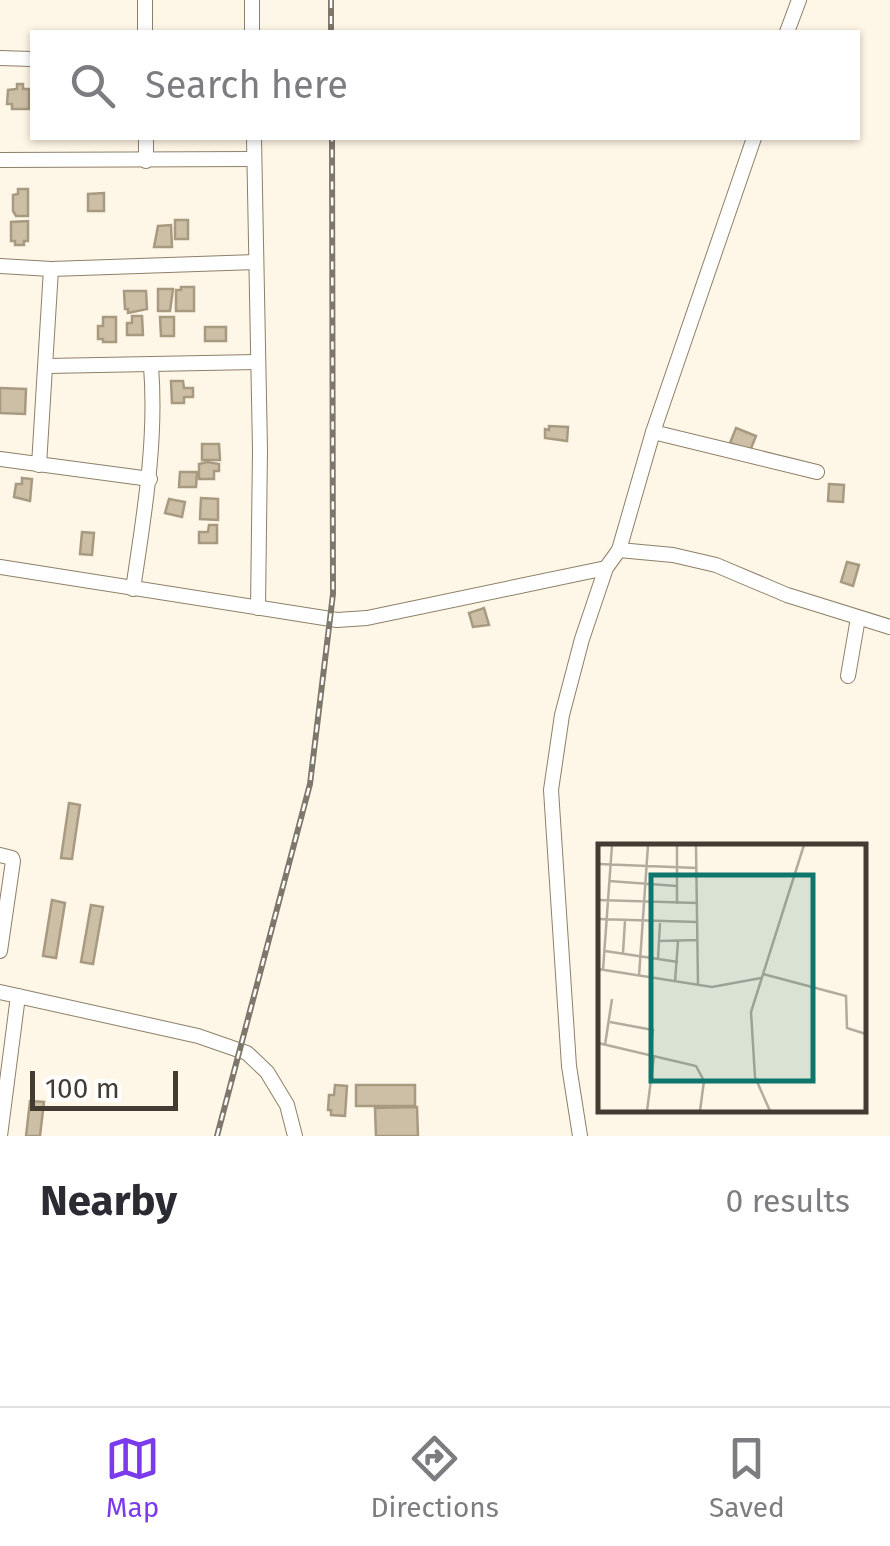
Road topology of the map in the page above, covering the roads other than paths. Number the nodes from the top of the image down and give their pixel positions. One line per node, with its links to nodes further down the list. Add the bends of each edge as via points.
1 (146, 0): 4 (street)
2 (252, 0): 5 (street)
3 (799, 0): 6 (street)
4 (145, 30)
5 (252, 30)
6 (788, 30)
7 (0, 58): 8 (street)
8 (30, 60)
9 (146, 140): 14 (street)
10 (254, 140): 12 (street)
11 (753, 140): 21 (street)
12 (254, 158): 14 (street); 15 (street)
13 (0, 160): 14 (street)
14 (146, 161)
15 (256, 262): 17 (street); 18 (street)
16 (0, 266): 17 (street)
17 (51, 269): 19 (street)
18 (258, 362): 20 (street); 30 (street)
19 (47, 366): 20 (street); 23 (street)
20 (151, 366): 25 (street)
21 (653, 432): 24 (street); 26 (street)
22 (0, 459): 23 (street)
23 (39, 465): 25 (street)
24 (817, 472)
25 (150, 480): 29 (street)
26 (619, 550): 28 (street); 31 (street, via 716,565)
27 (0, 567): 29 (street)
28 (606, 568): 30 (street, via 347,620); 40 (street, via 562,715 551,790)
29 (133, 590): 30 (street)
30 (258, 608)
31 (858, 618): 32 (street); 33 (street)
32 (890, 627)
33 (848, 676)
34 (0, 855): 35 (street, via 13,861)
35 (0, 950)
36 (0, 992): 37 (street)
37 (18, 996): 38 (street); 39 (street, via 246,1053 287,1105)
38 (0, 1136)
39 (294, 1136)
40 (580, 1136)

